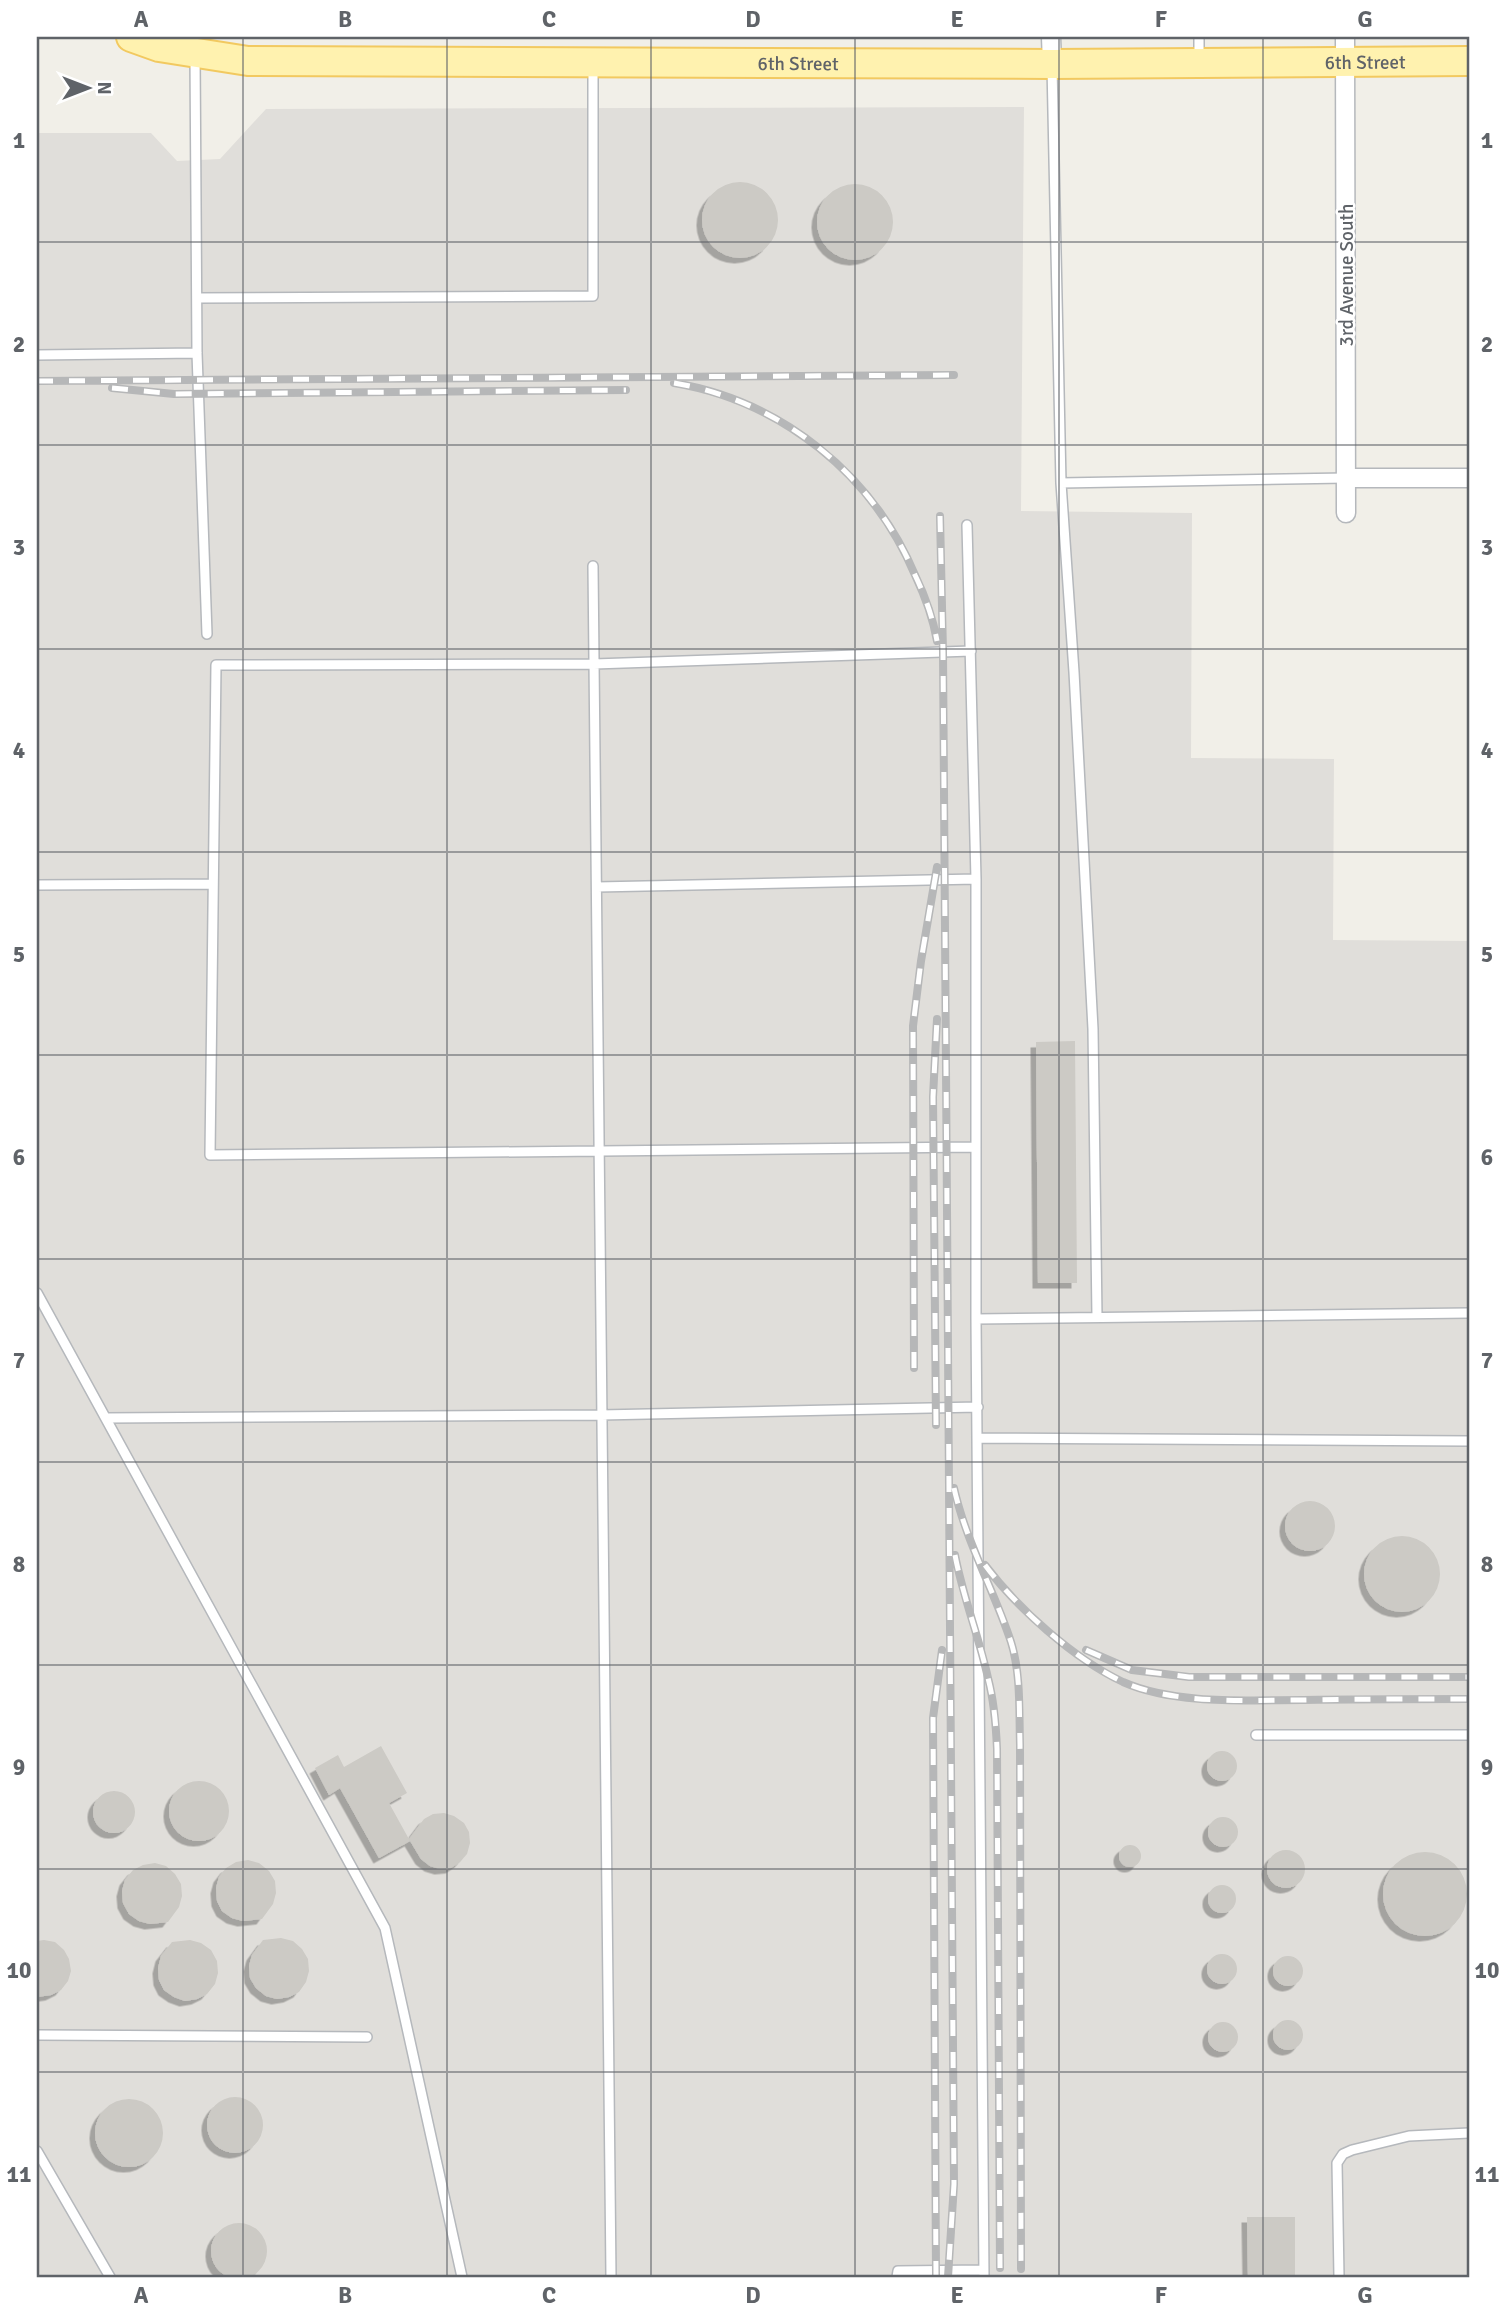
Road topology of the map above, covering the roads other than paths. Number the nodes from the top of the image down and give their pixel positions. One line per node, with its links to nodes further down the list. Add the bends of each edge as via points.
1 (131, 37): 5 (main road, 6th Street)
2 (1345, 49): 3 (main road, 6th Street); 6 (main road, 6th Street); 11 (street, 3rd Avenue South)
3 (1199, 50): 4 (main road, 6th Street)
4 (1051, 51): 7 (main road, 6th Street); 13 (lane)
5 (195, 53): 7 (main road, 6th Street, via 248,61); 8 (lane)
6 (1469, 61)
7 (593, 62): 8 (lane, via 593,296)
8 (197, 298): 9 (lane)
9 (197, 353): 10 (lane); 17 (lane)
10 (37, 355)
11 (1346, 478): 12 (street); 13 (lane); 14 (street, 3rd Avenue South)
12 (1469, 478)
13 (1061, 483): 28 (lane, via 1093,1029)
14 (1346, 513)
15 (967, 525): 18 (lane)
16 (593, 566): 19 (lane)
17 (206, 634)
18 (971, 651): 19 (lane); 20 (lane)
19 (594, 664): 21 (lane, via 216,665); 23 (lane)
20 (976, 879): 23 (lane); 24 (lane)
21 (213, 884): 22 (lane); 25 (lane, via 210,1155)
22 (37, 885)
23 (597, 887): 25 (lane)
24 (976, 1147): 25 (lane); 29 (lane)
25 (599, 1151): 31 (lane)
26 (37, 1293): 32 (lane)
27 (1469, 1313): 28 (lane)
28 (1097, 1317): 29 (lane)
29 (976, 1319): 30 (lane)
30 (978, 1407): 31 (lane); 33 (lane)
31 (601, 1415): 32 (lane); 44 (lane)
32 (106, 1418): 43 (lane, via 385,1928)
33 (978, 1438): 34 (lane); 41 (lane)
34 (1469, 1441)
35 (1256, 1735): 36 (lane)
36 (1469, 1735)
37 (37, 2035): 38 (lane)
38 (367, 2037)
39 (1469, 2133): 46 (lane, via 1409,2136 1343,2154 1337,2163)
40 (37, 2151): 42 (lane)
41 (984, 2273): 45 (lane, via 898,2271)
42 (110, 2277)
43 (462, 2277)
44 (611, 2277)
45 (897, 2277)
46 (1339, 2277)

